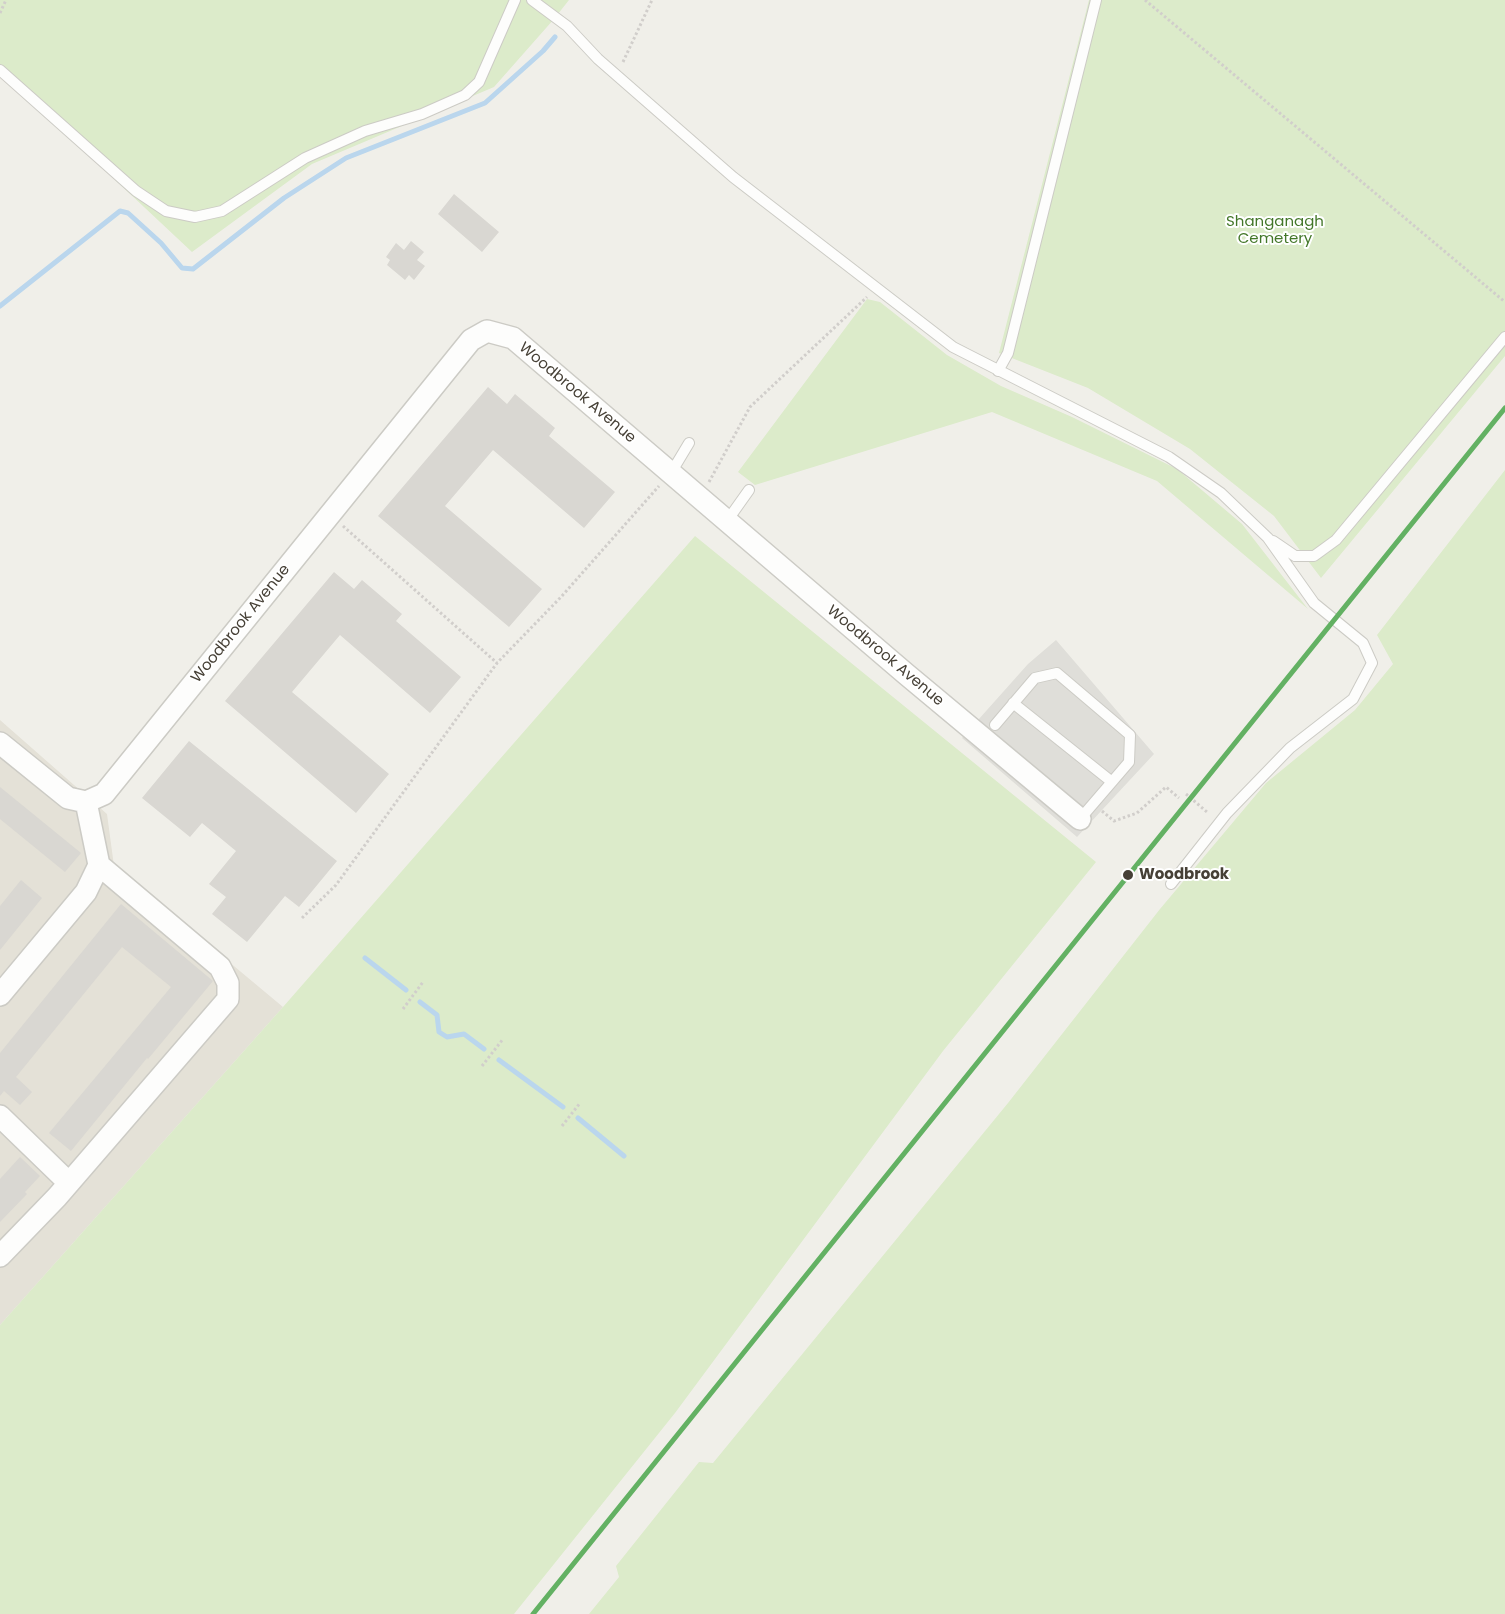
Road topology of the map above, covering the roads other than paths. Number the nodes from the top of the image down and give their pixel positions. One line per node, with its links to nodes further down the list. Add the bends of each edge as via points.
1 (515, 0): 4 (lane, via 479,82 465,95 422,114 365,131 305,158 222,211 195,217 166,211 136,191)
2 (532, 0): 6 (lane, via 566,26 598,60 733,177 953,347)
3 (1096, 0): 6 (lane, via 1008,353)
4 (0, 70)
5 (1505, 337): 11 (lane, via 1336,540 1314,556 1295,556)
6 (998, 370): 11 (lane, via 1169,457 1221,493)
7 (689, 443): 8 (lane)
8 (671, 473): 10 (street, Woodbrook Avenue); 16 (street, Woodbrook Avenue, via 513,338 487,331 471,340 104,794)
9 (749, 490): 10 (lane)
10 (727, 521): 17 (street, Woodbrook Avenue, via 906,674)
11 (1268, 538): 19 (lane, via 1314,603 1362,643 1372,663 1353,699 1290,748 1227,814)
12 (1013, 703): 13 (lane); 15 (lane); 15 (lane, via 1034,678 1057,673 1130,735 1129,762)
13 (995, 725)
14 (0, 742): 16 (street, via 68,798)
15 (1112, 782): 17 (lane)
16 (86, 802): 18 (street)
17 (1087, 812)
18 (99, 865): 20 (street, via 86,892); 22 (street, via 220,967 228,983 228,999)
19 (1171, 884)
20 (0, 995)
21 (0, 1116): 22 (street)
22 (68, 1182): 23 (street)
23 (0, 1256)

